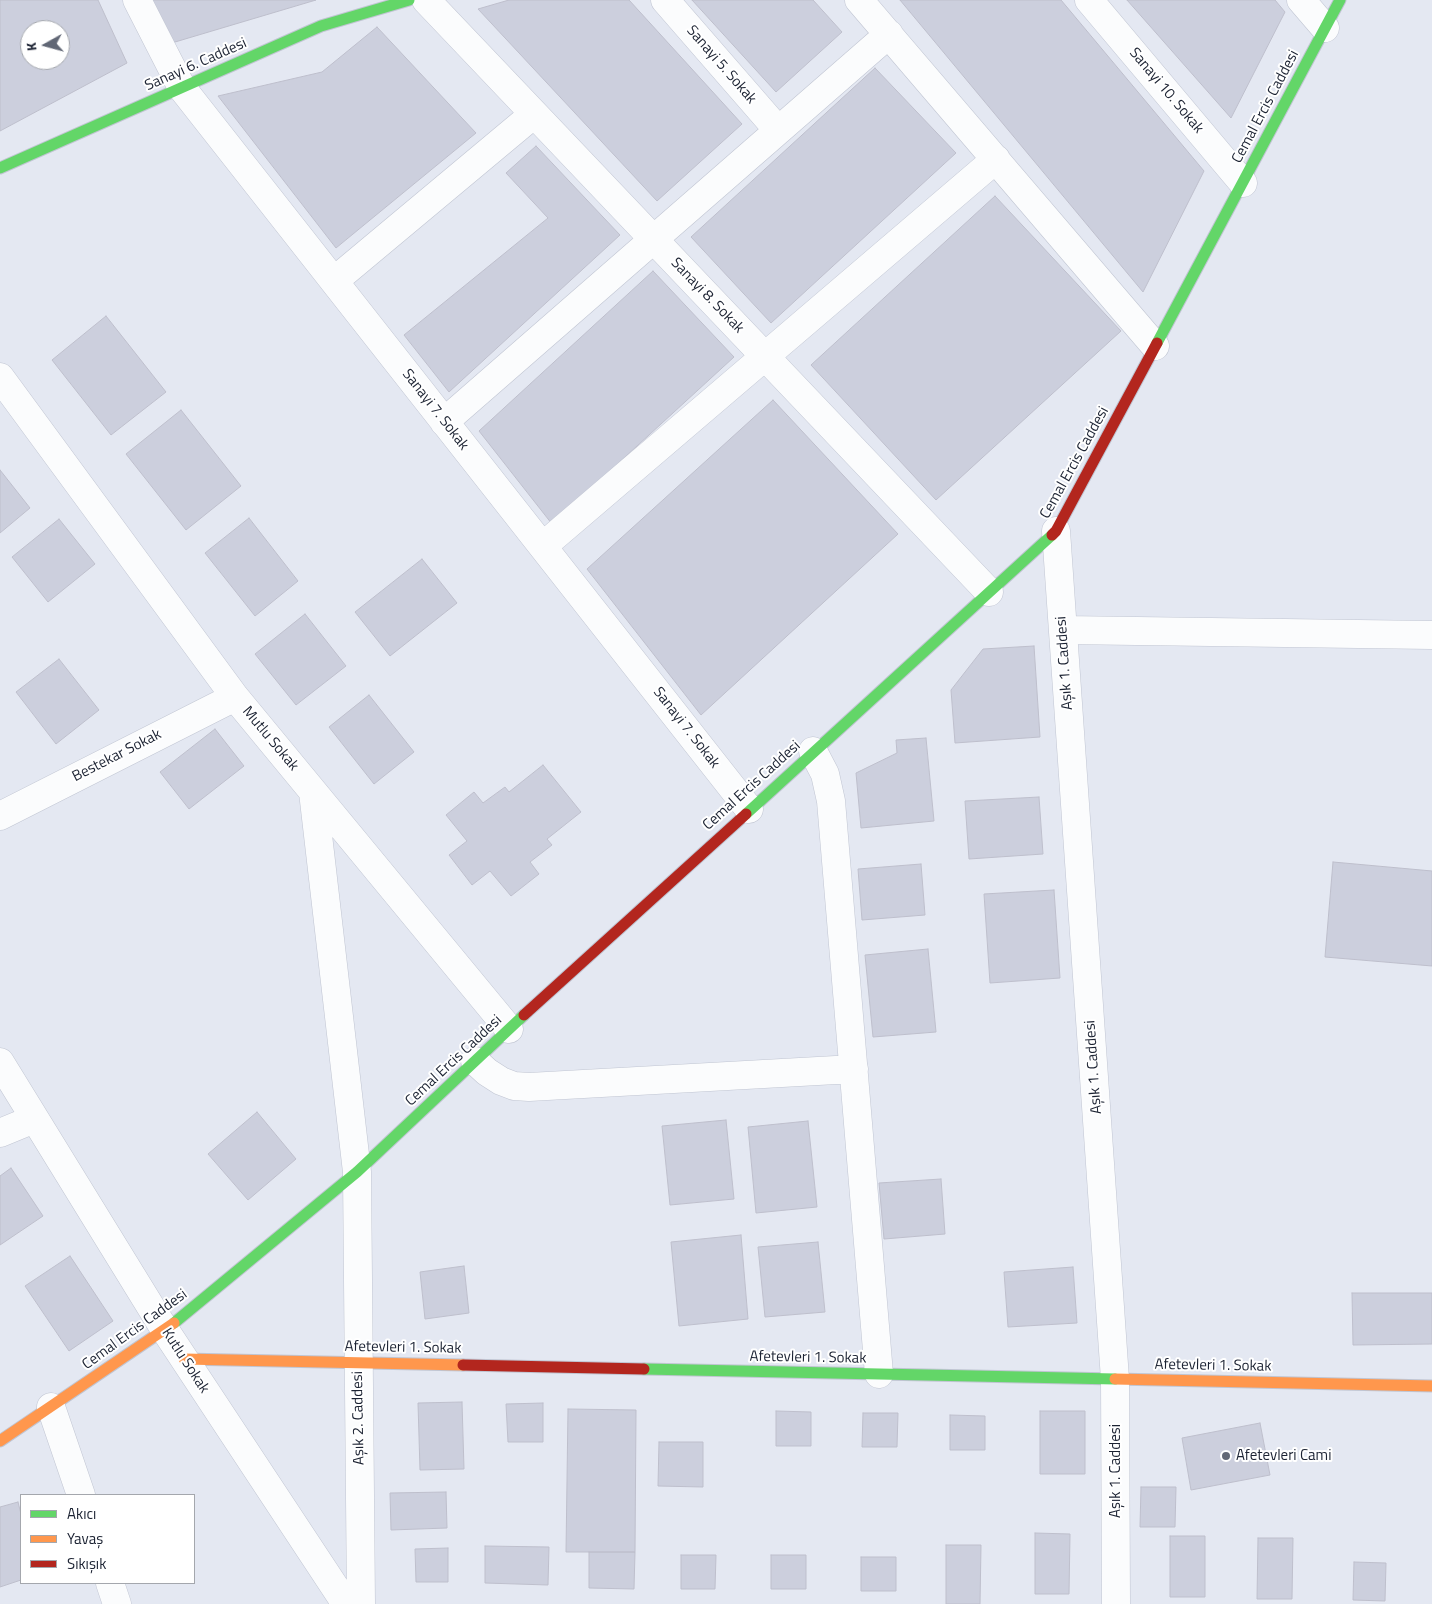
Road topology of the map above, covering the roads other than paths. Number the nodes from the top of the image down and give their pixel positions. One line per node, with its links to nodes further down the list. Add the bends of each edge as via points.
1 (137, 0): 11 (street, Sanayi 7. Sokak)
2 (409, 0): 11 (street, Sanayi 6. Caddesi, via 321,26)
3 (426, 0): 12 (street, Sanayi 8. Sokak)
4 (665, 0): 13 (street, Sanayi 5. Sokak)
5 (859, 0): 10 (street)
6 (1089, 0): 16 (street, Sanayi 10. Sokak)
7 (1301, 0): 9 (street)
8 (1340, 0): 9 (street, Cemal Ercis Caddesi)
9 (1325, 28): 16 (street, Cemal Ercis Caddesi)
10 (889, 34): 13 (street); 14 (street)
11 (182, 88): 15 (street, Sanayi 6. Caddesi); 18 (street, Sanayi 7. Sokak)
12 (534, 114): 17 (street, Sanayi 8. Sokak); 18 (street)
13 (778, 130): 17 (street)
14 (996, 160): 19 (street); 20 (street)
15 (0, 168)
16 (1243, 183): 19 (street, Cemal Ercis Caddesi)
17 (654, 239): 20 (street, Sanayi 8. Sokak); 22 (street)
18 (334, 281): 22 (street, Sanayi 7. Sokak)
19 (1155, 346): 23 (street, Cemal Ercis Caddesi)
20 (765, 356): 24 (street); 25 (street, Sanayi 8. Sokak)
21 (0, 377): 28 (street, Mutlu Sokak)
22 (444, 422): 24 (street, Sanayi 7. Sokak)
23 (1056, 531): 25 (street, Cemal Ercis Caddesi); 26 (street, Aşık 1. Caddesi)
24 (543, 546): 31 (street, Sanayi 7. Sokak)
25 (989, 592): 29 (street, Cemal Ercis Caddesi)
26 (1063, 630): 27 (street); 44 (street, Aşık 1. Caddesi)
27 (1432, 635)
28 (235, 697): 30 (street, Mutlu Sokak); 32 (street, Bestekar Sokak)
29 (813, 751): 31 (street, Cemal Ercis Caddesi); 36 (street, via 825,774 831,801)
30 (313, 792): 33 (street, Mutlu Sokak); 39 (street)
31 (749, 809): 33 (street, Cemal Ercis Caddesi)
32 (0, 816)
33 (508, 1030): 34 (street, Cemal Ercis Caddesi)
34 (475, 1060): 36 (street, via 500,1081 529,1087); 39 (street, Cemal Ercis Caddesi)
35 (0, 1062): 37 (street, Kutlu Sokak)
36 (854, 1069): 43 (street)
37 (34, 1119): 38 (street); 40 (street, Kutlu Sokak)
38 (0, 1133)
39 (357, 1172): 40 (street, Cemal Ercis Caddesi); 42 (street, Aşık 2. Caddesi)
40 (165, 1330): 41 (street, Kutlu Sokak); 46 (street, Cemal Ercis Caddesi)
41 (184, 1359): 42 (street, Afetevleri 1. Sokak); 51 (street, Kutlu Sokak)
42 (358, 1362): 43 (street, Afetevleri 1. Sokak); 52 (street, Aşık 2. Caddesi)
43 (879, 1374): 44 (street, Afetevleri 1. Sokak)
44 (1115, 1379): 45 (street, Afetevleri 1. Sokak); 53 (street, Aşık 1. Caddesi)
45 (1432, 1386)
46 (51, 1407): 47 (street, Cemal Ercis Caddesi); 48 (street)
47 (0, 1441)
48 (80, 1494)
49 (110, 1584): 50 (street)
50 (117, 1604)
51 (346, 1604)
52 (361, 1604)
53 (1116, 1604)

